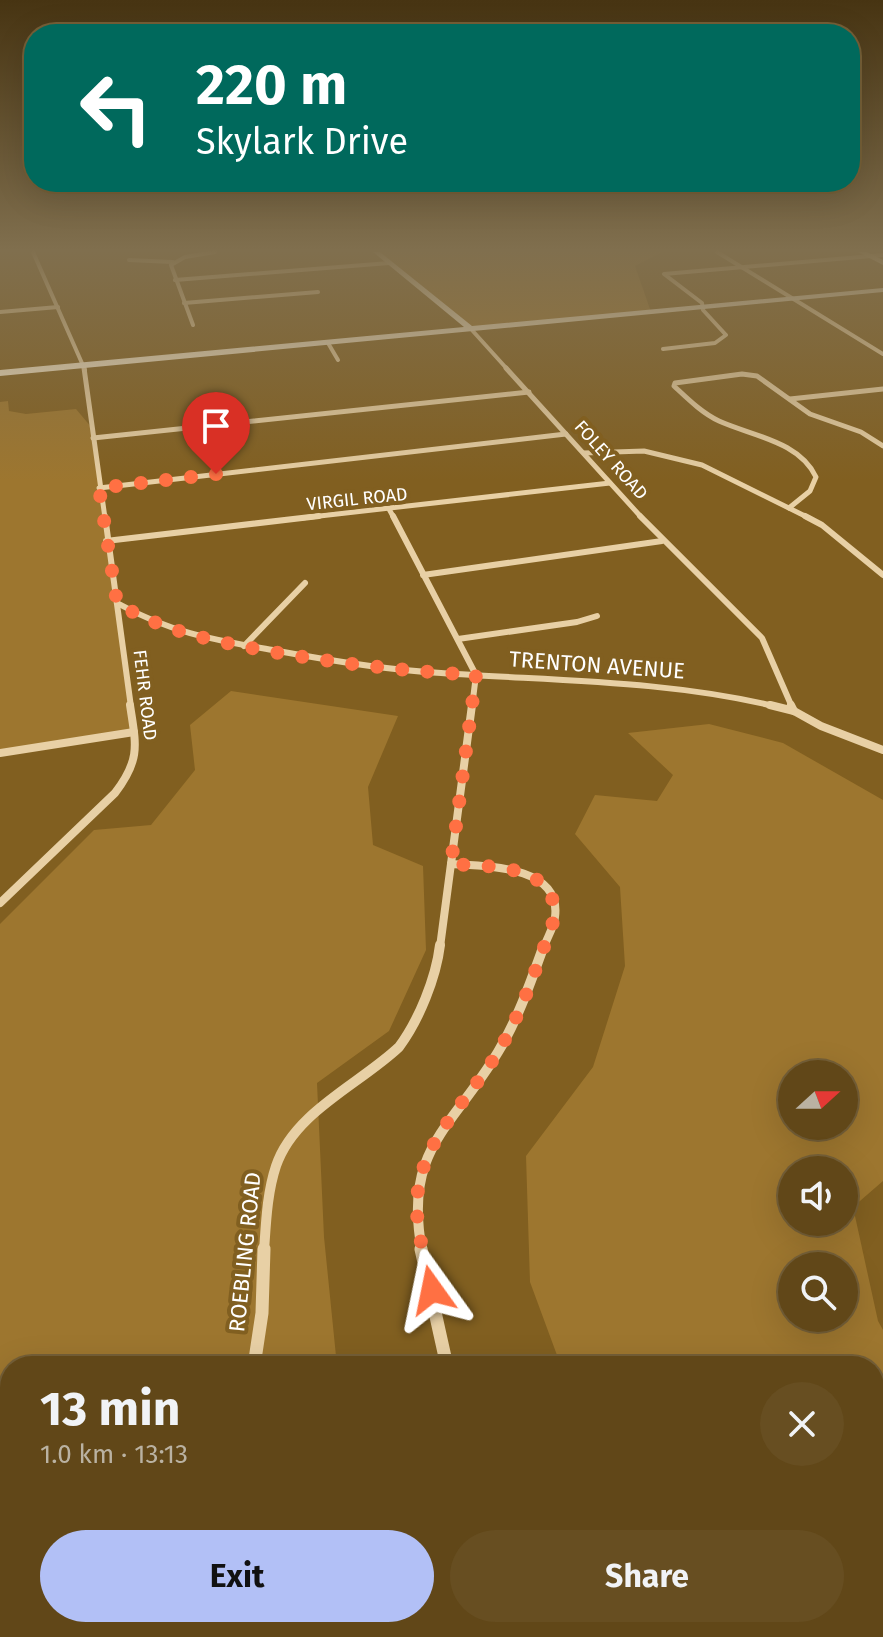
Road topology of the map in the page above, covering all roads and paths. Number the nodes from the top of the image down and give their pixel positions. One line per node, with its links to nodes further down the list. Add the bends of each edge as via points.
1 (68, 328): 10 (street, FEHR ROAD)
2 (477, 328): 5 (street)
3 (721, 328): 7 (street, via 725,339)
4 (842, 328): 8 (street)
5 (471, 329): 6 (street); 13 (street, FOLEY ROAD)
6 (328, 343): 9 (street); 10 (street)
7 (663, 349)
8 (883, 354)
9 (338, 360)
10 (84, 365): 11 (street); 16 (street, FEHR ROAD)
11 (0, 373)
12 (883, 389): 14 (street)
13 (529, 392): 15 (street, FOLEY ROAD); 16 (street)
14 (789, 400): 17 (street); 21 (street, via 752,375 674,386 716,420 775,441 807,461 815,484)
15 (566, 434): 18 (street, FOLEY ROAD); 20 (street)
16 (93, 438): 20 (street, FEHR ROAD)
17 (883, 446)
18 (584, 453): 19 (street, FOLEY ROAD); 21 (street, via 633,450 683,458)
19 (610, 483): 22 (street, VIRGIL ROAD); 24 (street, FOLEY ROAD)
20 (99, 488): 23 (street, FEHR ROAD)
21 (789, 508): 26 (street, via 832,531)
22 (389, 509): 23 (street, VIRGIL ROAD); 25 (street)
23 (106, 541): 28 (street, FEHR ROAD)
24 (662, 541): 25 (street); 33 (street, FOLEY ROAD, via 762,638)
25 (423, 575): 30 (street)
26 (883, 575)
27 (305, 583): 31 (street)
28 (117, 603): 31 (street, TRENTON AVENUE, via 169,630); 34 (street, FEHR ROAD)
29 (597, 616): 30 (street)
30 (458, 639): 32 (street)
31 (244, 646): 32 (street, TRENTON AVENUE, via 337,662)
32 (476, 675): 33 (street, TRENTON AVENUE, via 696,689); 37 (street, ROEBLING ROAD)
33 (794, 711): 35 (street, TRENTON AVENUE)
34 (134, 732): 36 (street); 38 (street, FEHR ROAD, via 131,772 115,793)
35 (883, 750)
36 (0, 753)
37 (451, 864): 39 (street, ROEBLING ROAD, via 438,960 409,1033 386,1061 295,1134 276,1163); 40 (street, via 527,874 544,885 556,904 511,1028 436,1138 420,1174 417,1215)
38 (0, 903)
39 (256, 1356)
40 (445, 1356)

